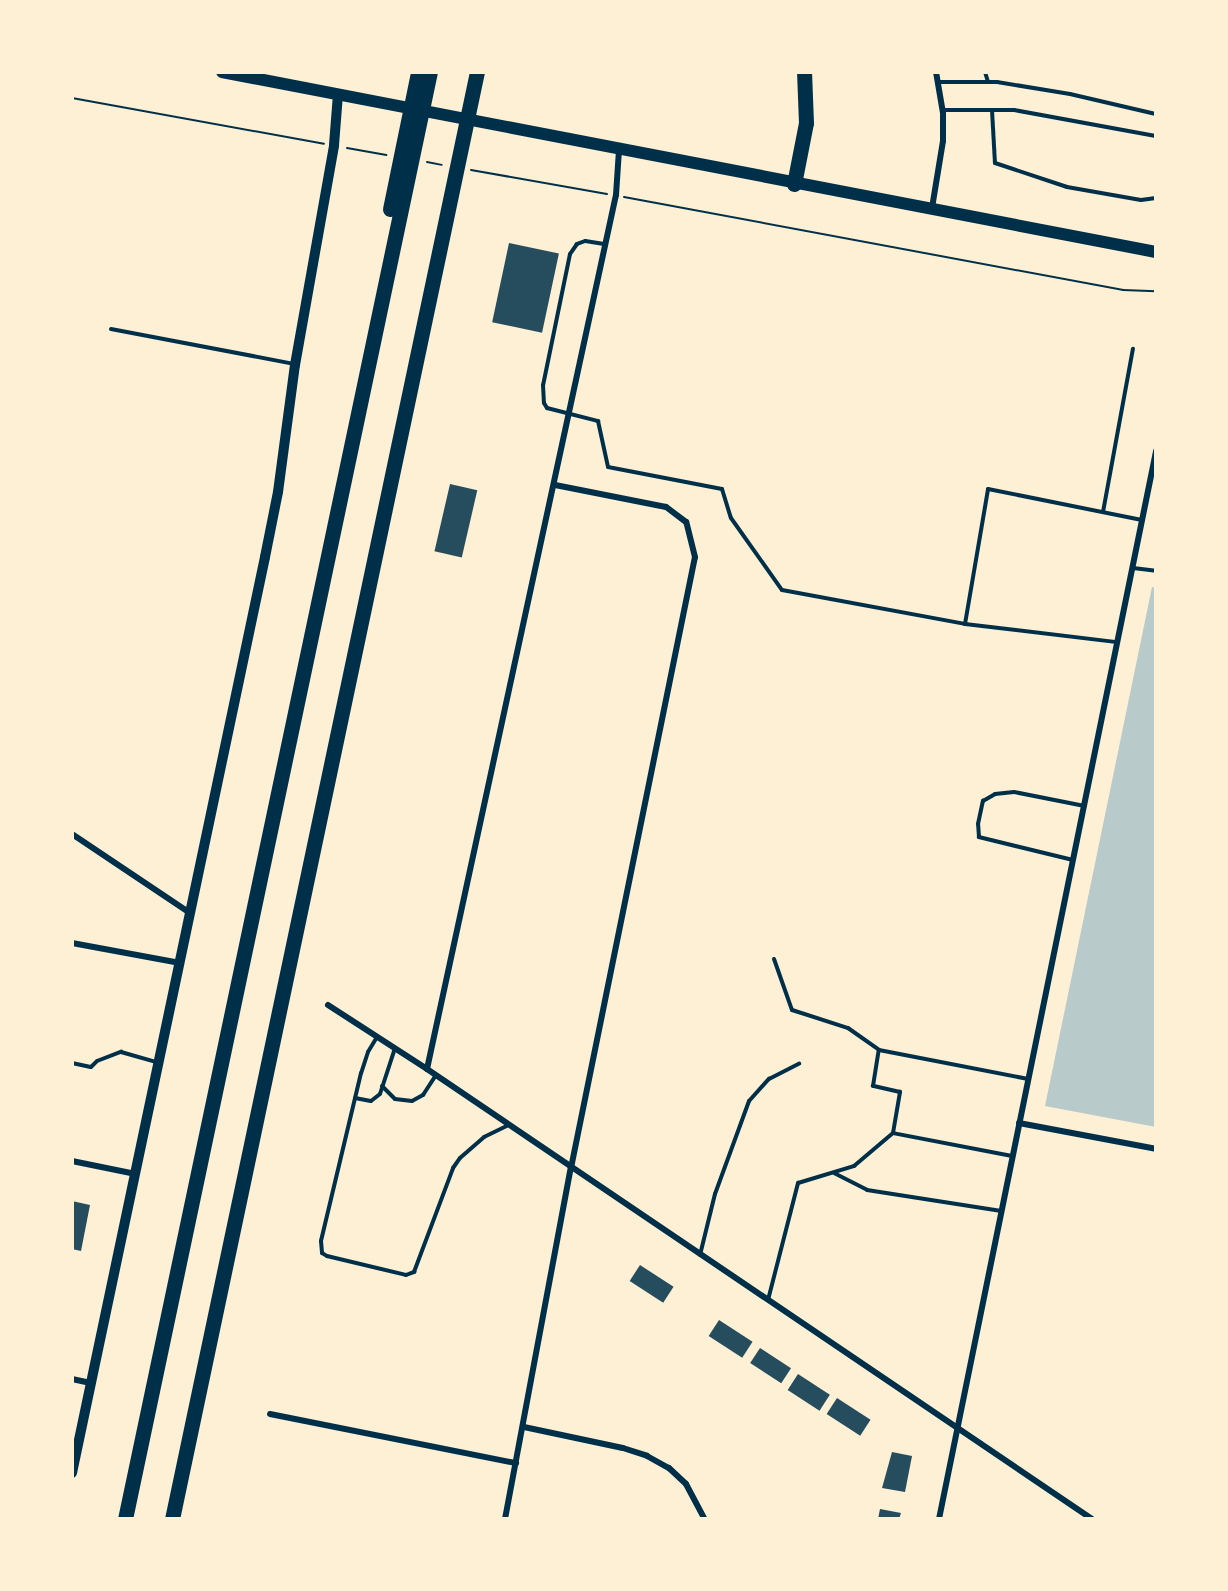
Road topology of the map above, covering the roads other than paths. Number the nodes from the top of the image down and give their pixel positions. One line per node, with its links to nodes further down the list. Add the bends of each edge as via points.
1 (222, 72): 11 (main road)
2 (418, 72): 19 (highway)
3 (430, 72): 19 (highway)
4 (477, 72): 76 (highway)
5 (794, 72): 17 (highway)
6 (804, 72): 17 (highway, via 806,123)
7 (936, 72): 9 (street)
8 (985, 72): 10 (lane)
9 (938, 82): 10 (lane); 12 (street)
10 (988, 82): 14 (lane, via 1070,94)
11 (338, 94): 16 (main road); 25 (street, via 334,145)
12 (943, 110): 13 (lane); 20 (street, via 943,141)
13 (992, 110): 15 (lane, via 1014,110); 18 (lane, via 995,163 1067,187 1141,200)
14 (1156, 114)
15 (1156, 136)
16 (619, 150): 17 (main road); 21 (street, via 616,195)
17 (795, 184): 20 (main road)
18 (1156, 198)
19 (397, 201): 75 (highway, via 376,325)
20 (932, 208): 22 (main road)
21 (604, 244): 26 (street); 26 (lane, via 585,241 570,254 543,385 547,408)
22 (1156, 252)
23 (111, 329): 25 (lane)
24 (1133, 349): 31 (lane)
25 (295, 364): 40 (street, via 278,492)
26 (570, 414): 28 (street); 35 (lane, via 598,422 608,467 722,489 730,518 782,590)
27 (1156, 451): 29 (street)
28 (555, 485): 51 (street); 62 (street, via 666,507 686,522 695,557)
29 (1148, 490): 30 (lane); 32 (street)
30 (1156, 492)
31 (1103, 512): 32 (lane); 35 (lane, via 988,489)
32 (1143, 520): 33 (street)
33 (1133, 567): 34 (lane); 36 (street)
34 (1156, 572)
35 (965, 624): 36 (lane)
36 (1117, 642): 37 (street)
37 (1084, 806): 39 (street); 39 (lane, via 1014,792 995,794 983,801 978,824 979,837)
38 (72, 834): 40 (street)
39 (1074, 860): 53 (street)
40 (191, 913): 43 (street)
41 (72, 943): 43 (street)
42 (774, 959): 47 (lane, via 792,1010 848,1028)
43 (180, 963): 49 (street)
44 (328, 1005): 45 (street)
45 (378, 1037): 46 (street); 55 (lane, via 366,1057)
46 (395, 1048): 51 (street); 54 (lane)
47 (879, 1050): 53 (lane); 58 (lane, via 873,1086 900,1092)
48 (72, 1063): 49 (lane, via 91,1066 121,1052)
49 (159, 1064): 64 (street)
50 (799, 1064): 66 (lane, via 769,1079 749,1101 715,1194)
51 (427, 1069): 52 (street)
52 (436, 1075): 54 (lane, via 423,1095 412,1101 394,1099); 57 (street)
53 (1029, 1079): 56 (street)
54 (382, 1086): 55 (lane, via 380,1094 371,1101)
55 (355, 1098): 57 (lane, via 320,1247 327,1256 406,1275 417,1268 453,1168 484,1137)
56 (1019, 1123): 59 (street); 60 (street)
57 (509, 1125): 62 (street)
58 (893, 1133): 60 (lane); 63 (lane, via 854,1166)
59 (1156, 1149)
60 (1013, 1156): 65 (street)
61 (72, 1161): 64 (street)
62 (571, 1168): 66 (street); 71 (street)
63 (833, 1172): 65 (lane, via 867,1190); 67 (lane, via 798,1183)
64 (136, 1174): 69 (street)
65 (1002, 1211): 72 (street)
66 (700, 1256): 67 (street)
67 (767, 1301): 72 (street)
68 (72, 1379): 69 (street)
69 (91, 1383): 74 (street)
70 (270, 1414): 73 (street)
71 (524, 1427): 73 (street); 78 (street, via 647,1456 669,1468 686,1484)
72 (958, 1430): 79 (street); 80 (street)
73 (516, 1463): 77 (street)
74 (72, 1473)
75 (125, 1519)
76 (172, 1519)
77 (505, 1519)
78 (705, 1519)
79 (939, 1519)
80 (1092, 1519)

